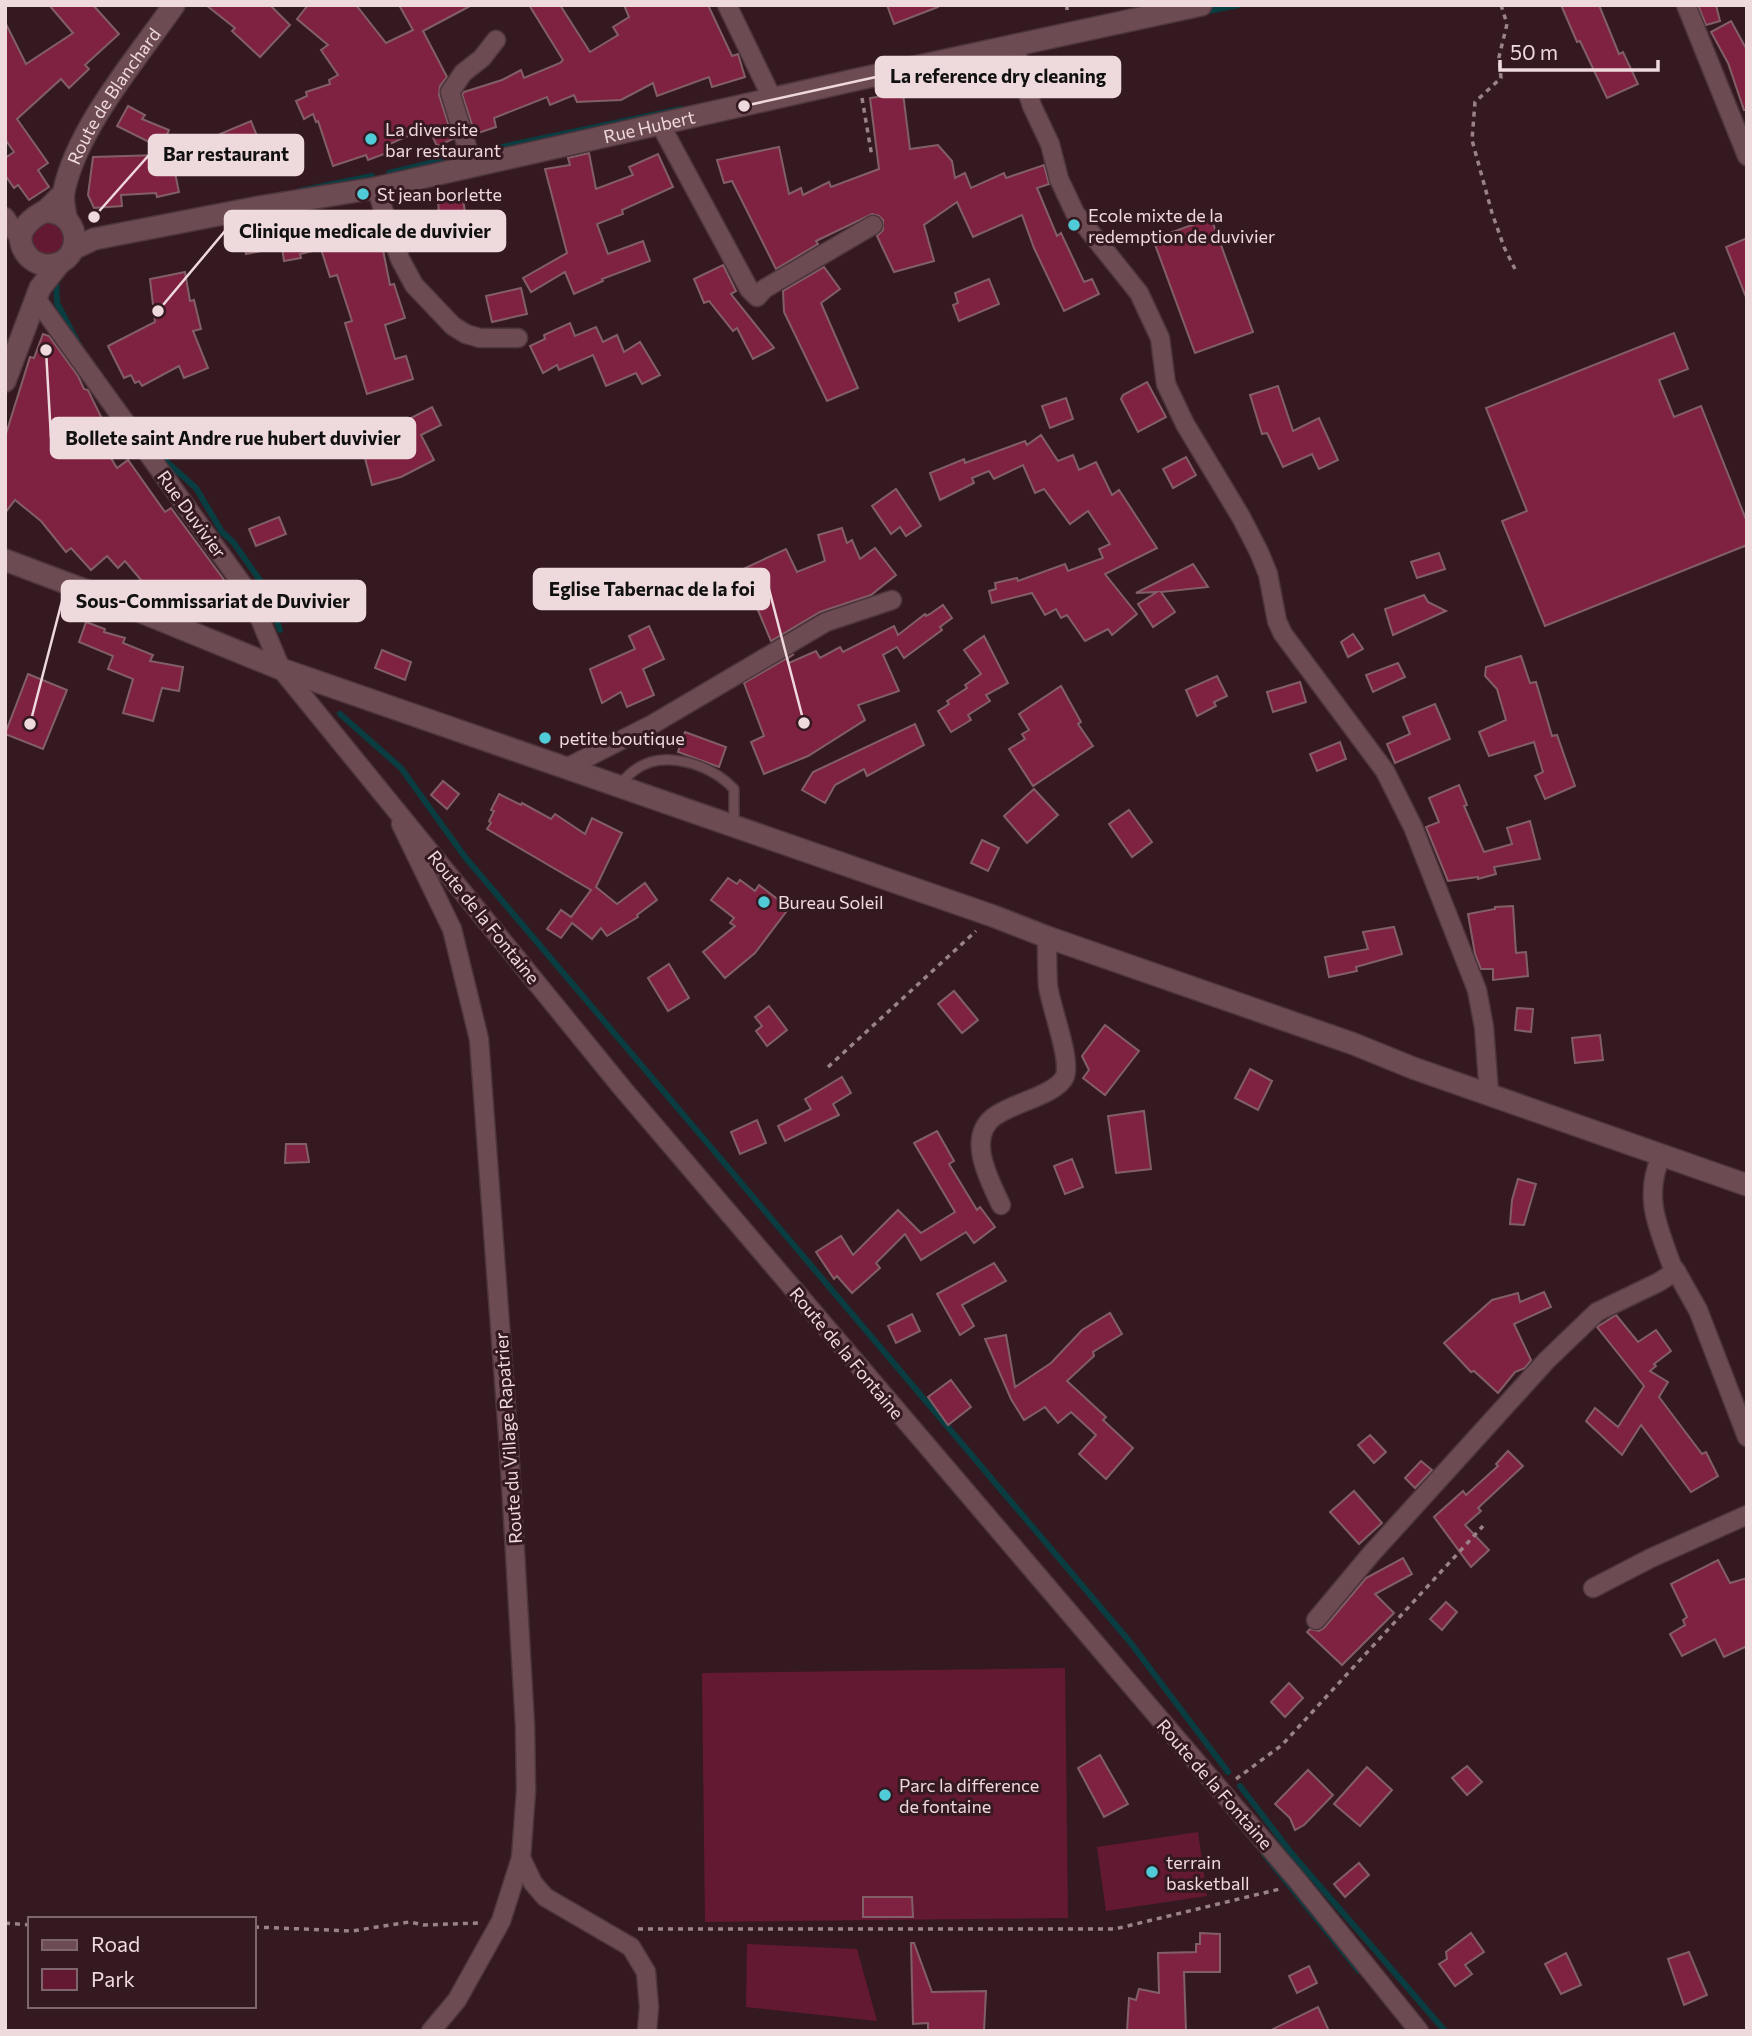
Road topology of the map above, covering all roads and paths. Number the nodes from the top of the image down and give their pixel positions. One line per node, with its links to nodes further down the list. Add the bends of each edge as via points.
1 (174, 5): 15 (street, Route de Blanchard, via 89,128)
2 (727, 5): 9 (street)
3 (1201, 5): 7 (street, Rue Hubert)
4 (1501, 5): 24 (path, via 1507,24 1499,57 1501,78 1475,102 1472,140 1492,214)
5 (1686, 5): 11 (street)
6 (496, 40): 13 (street, via 450,92)
7 (1015, 45): 8 (street, Rue Hubert); 38 (street, via 1059,179 1075,213 1139,293 1160,338 1166,384 1259,552 1283,634 1385,771 1413,827 1476,990)
8 (859, 79): 9 (street, Rue Hubert); 12 (path)
9 (772, 98): 10 (street, Rue Hubert)
10 (660, 124): 13 (street, Rue Hubert); 19 (street, via 757,297)
11 (1747, 156)
12 (872, 157)
13 (473, 166): 14 (street, Rue Hubert)
14 (376, 188): 20 (street, Rue Hubert); 26 (street, via 400,259 414,285 466,334)
15 (63, 194): 16 (street, Route de Blanchard); 18 (street, Route de Blanchard)
16 (38, 214): 17 (street); 18 (street, via 56,212); 22 (street, via 25,226)
17 (7, 218): 22 (street)
18 (68, 221): 21 (street); 23 (street, via 75,235)
19 (873, 225)
20 (116, 235): 21 (street, Rue Hubert); 25 (street)
21 (94, 239): 23 (street, Rue Hubert)
22 (26, 250): 23 (street, via 46,265); 25 (street)
23 (66, 256): 25 (street)
24 (1516, 270)
25 (39, 294): 27 (street); 30 (street, Rue Duvivier, via 250,595)
26 (518, 338)
27 (5, 381)
28 (5, 560): 30 (street)
29 (892, 600): 31 (street, via 825,622 653,724)
30 (281, 669): 31 (street); 33 (street, Route de la Fontaine)
31 (566, 768): 32 (street)
32 (617, 787): 34 (street); 34 (lane, via 635,770 666,759 709,769 734,789)
33 (391, 802): 48 (street, Route de la Fontaine, via 632,1099); 49 (street, Route du Village Rapatrier, via 452,929 479,1039 525,1726)
34 (734, 827): 35 (street)
35 (993, 916): 36 (street); 37 (path)
36 (1047, 937): 38 (street); 41 (street, via 1048,987 1065,1075 1048,1091 994,1117 984,1131 983,1163)
37 (828, 1067)
38 (1489, 1094): 39 (street)
39 (1661, 1156): 40 (street); 42 (street, via 1651,1200)
40 (1747, 1185)
41 (1001, 1205)
42 (1674, 1268): 43 (street, via 1698,1310); 47 (street, via 1659,1282 1597,1312 1547,1360)
43 (1747, 1437)
44 (1747, 1516): 46 (street)
45 (1483, 1527): 48 (path, via 1282,1745)
46 (1593, 1588)
47 (1316, 1619)
48 (1220, 1790): 50 (street, Route de la Fontaine)
49 (521, 1858): 51 (street, Route du Village Rapatrier); 57 (street, via 545,1898 631,1947 646,1972)
50 (1297, 1881): 55 (path, via 1289,1887 1115,1928); 58 (street, Route de la Fontaine)
51 (501, 1921): 54 (path, via 424,1926 410,1922 352,1931); 56 (street, Route du Village Rapatrier, via 457,2000)
52 (5, 1923): 53 (path)
53 (28, 1925)
54 (256, 1927)
55 (637, 1929)
56 (431, 2031)
57 (647, 2031)
58 (1419, 2031)

